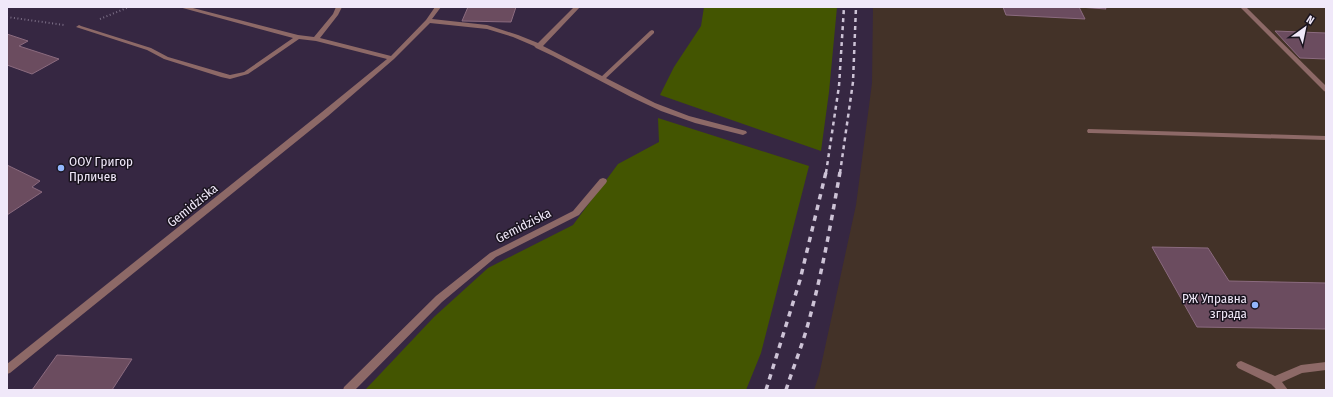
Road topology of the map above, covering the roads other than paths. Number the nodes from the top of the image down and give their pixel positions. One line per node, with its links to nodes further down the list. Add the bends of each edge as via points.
1 (182, 7): 9 (street)
2 (339, 7): 10 (street)
3 (438, 7): 6 (street, Gemidziska)
4 (576, 7): 11 (street)
5 (1243, 7): 14 (street)
6 (428, 21): 11 (street, via 495,29); 12 (street, Gemidziska)
7 (79, 27): 9 (street, via 150,49 166,58 230,77 246,73)
8 (652, 32): 13 (street)
9 (298, 37): 10 (street)
10 (316, 39): 12 (street)
11 (538, 46): 13 (street)
12 (392, 58): 21 (street, Gemidziska)
13 (602, 79): 16 (street, via 687,118)
14 (1326, 90)
15 (1091, 131): 17 (street)
16 (743, 133)
17 (1326, 138)
18 (603, 181): 23 (street, Gemidziska, via 576,213 493,254 438,299)
19 (1241, 365): 22 (street)
20 (1326, 366): 22 (street, via 1301,369)
21 (7, 370)
22 (1275, 381): 24 (street)
23 (348, 390)
24 (1283, 390)

